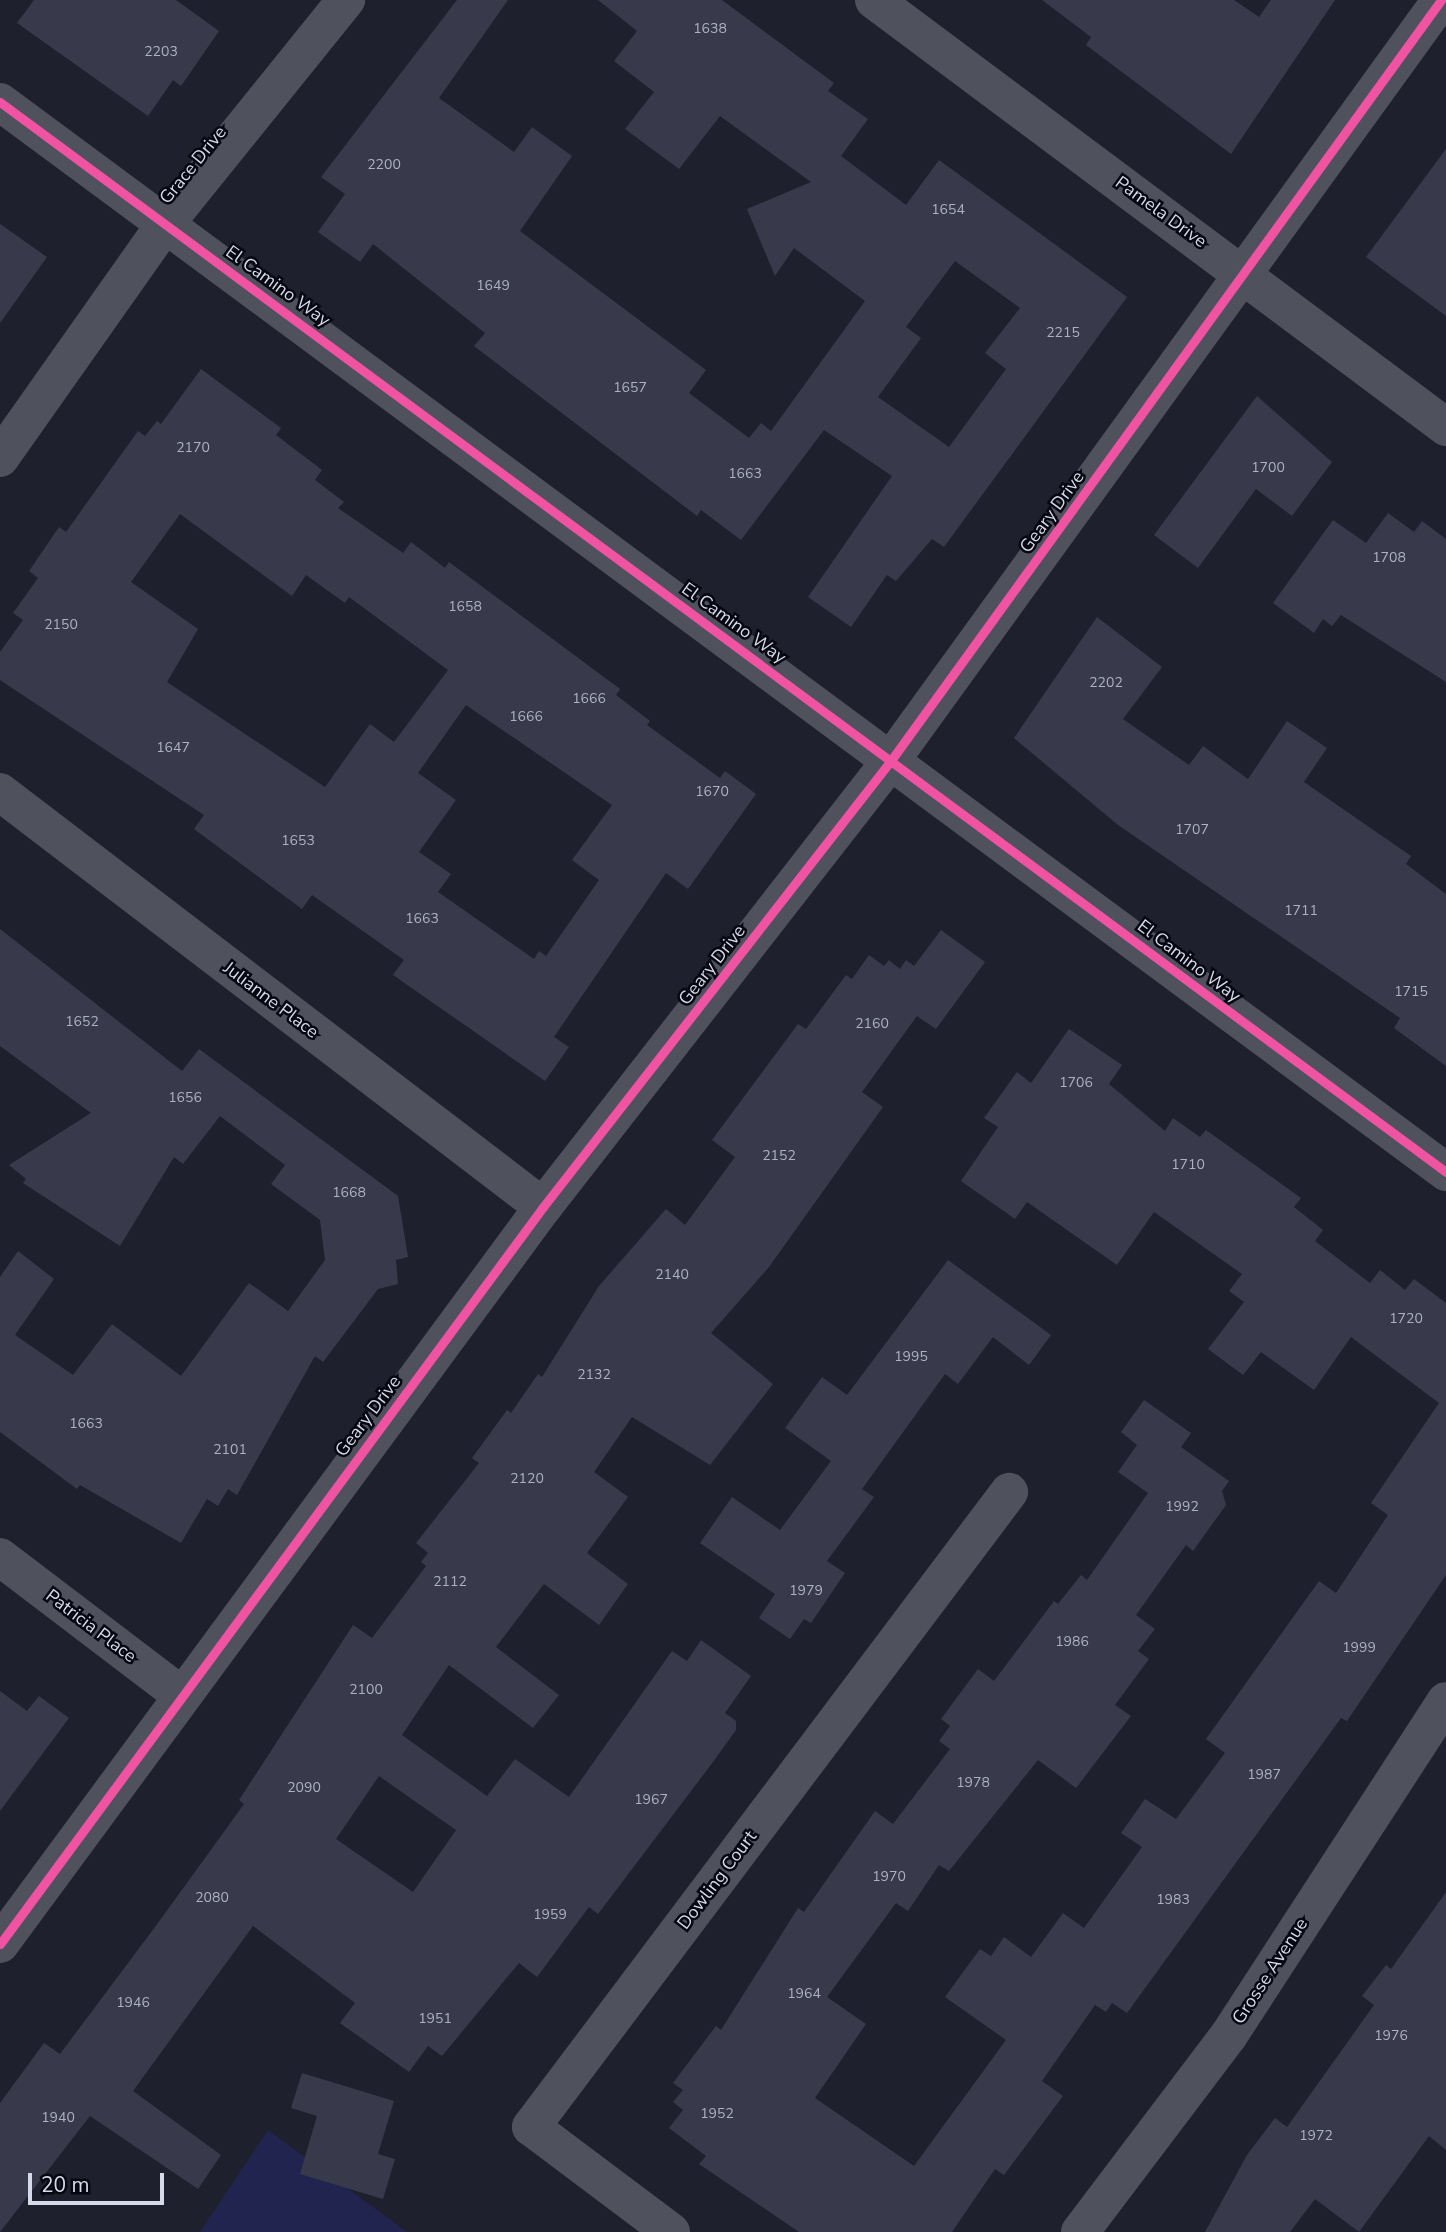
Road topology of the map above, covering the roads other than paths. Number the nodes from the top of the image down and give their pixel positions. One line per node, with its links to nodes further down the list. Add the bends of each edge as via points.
1 (346, 0): 5 (street, Grace Drive)
2 (874, 0): 6 (street, Pamela Drive)
3 (1441, 0): 6 (street, Geary Drive)
4 (0, 102): 5 (street, El Camino Way)
5 (166, 223): 8 (street, Grace Drive); 9 (street, El Camino Way)
6 (1244, 274): 7 (street, Pamela Drive); 9 (street, Geary Drive)
7 (1446, 427)
8 (0, 457)
9 (892, 759): 11 (street, El Camino Way); 12 (street, Geary Drive)
10 (0, 792): 12 (street, Julianne Place)
11 (1446, 1172)
12 (543, 1207): 15 (street, Geary Drive)
13 (1009, 1492): 18 (street, Dowling Court, via 531,2127)
14 (0, 1557): 15 (street, Patricia Place)
15 (181, 1695): 17 (street, Geary Drive)
16 (1446, 1701): 19 (street, Grosse Avenue, via 1229,2035)
17 (0, 1944)
18 (671, 2232)
19 (1080, 2232)

